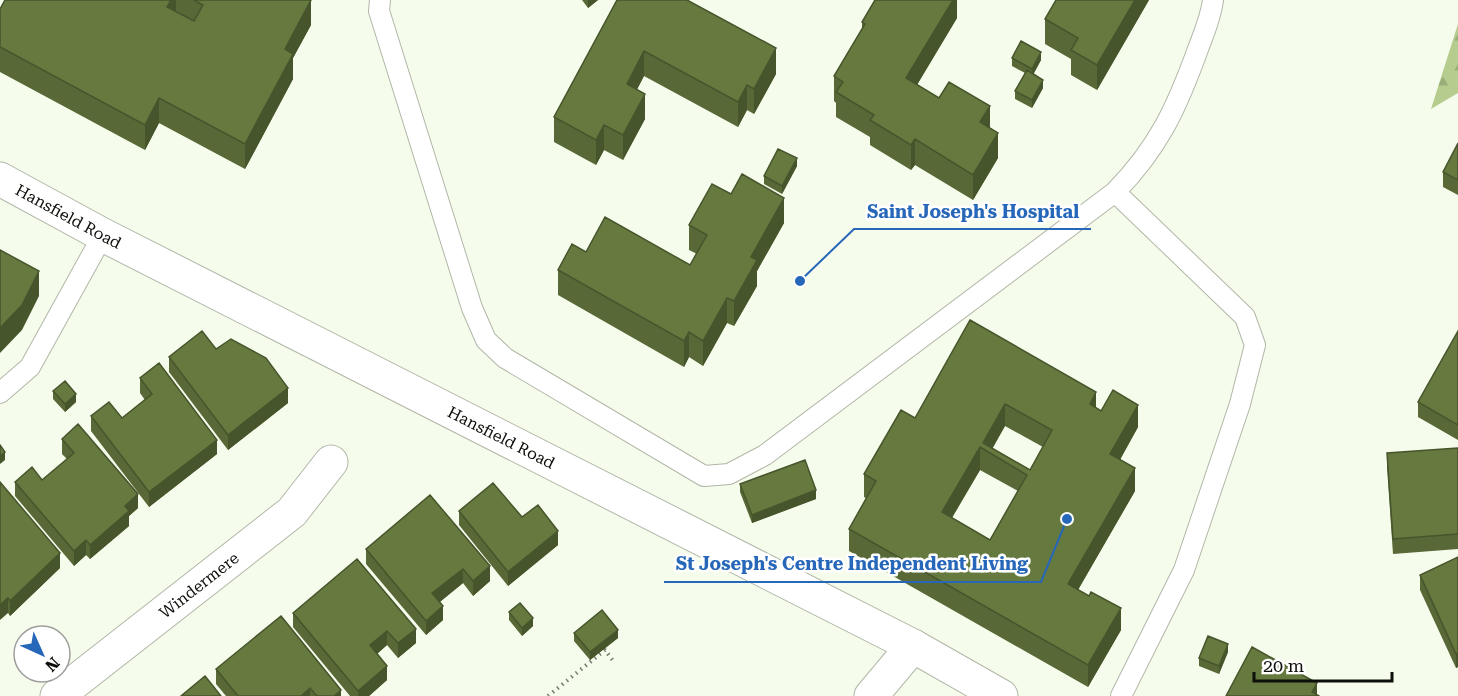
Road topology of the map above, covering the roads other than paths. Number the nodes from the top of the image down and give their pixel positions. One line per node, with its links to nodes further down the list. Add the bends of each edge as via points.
1 (380, 0): 4 (lane, via 379,10 468,297 486,339 505,358 704,476 729,474 765,455)
2 (1214, 0): 4 (lane, via 1185,86 1162,134 1138,169)
3 (0, 179): 5 (street, Hansfield Road)
4 (1115, 192): 12 (lane, via 1245,316 1255,345 1240,404 1184,570)
5 (103, 235): 6 (lane, via 30,368); 8 (street, Hansfield Road)
6 (0, 393)
7 (331, 462): 9 (street, Windermere, via 292,512)
8 (913, 646): 10 (street); 11 (street, Hansfield Road)
9 (57, 696)
10 (871, 696)
11 (1001, 696)
12 (1121, 696)

